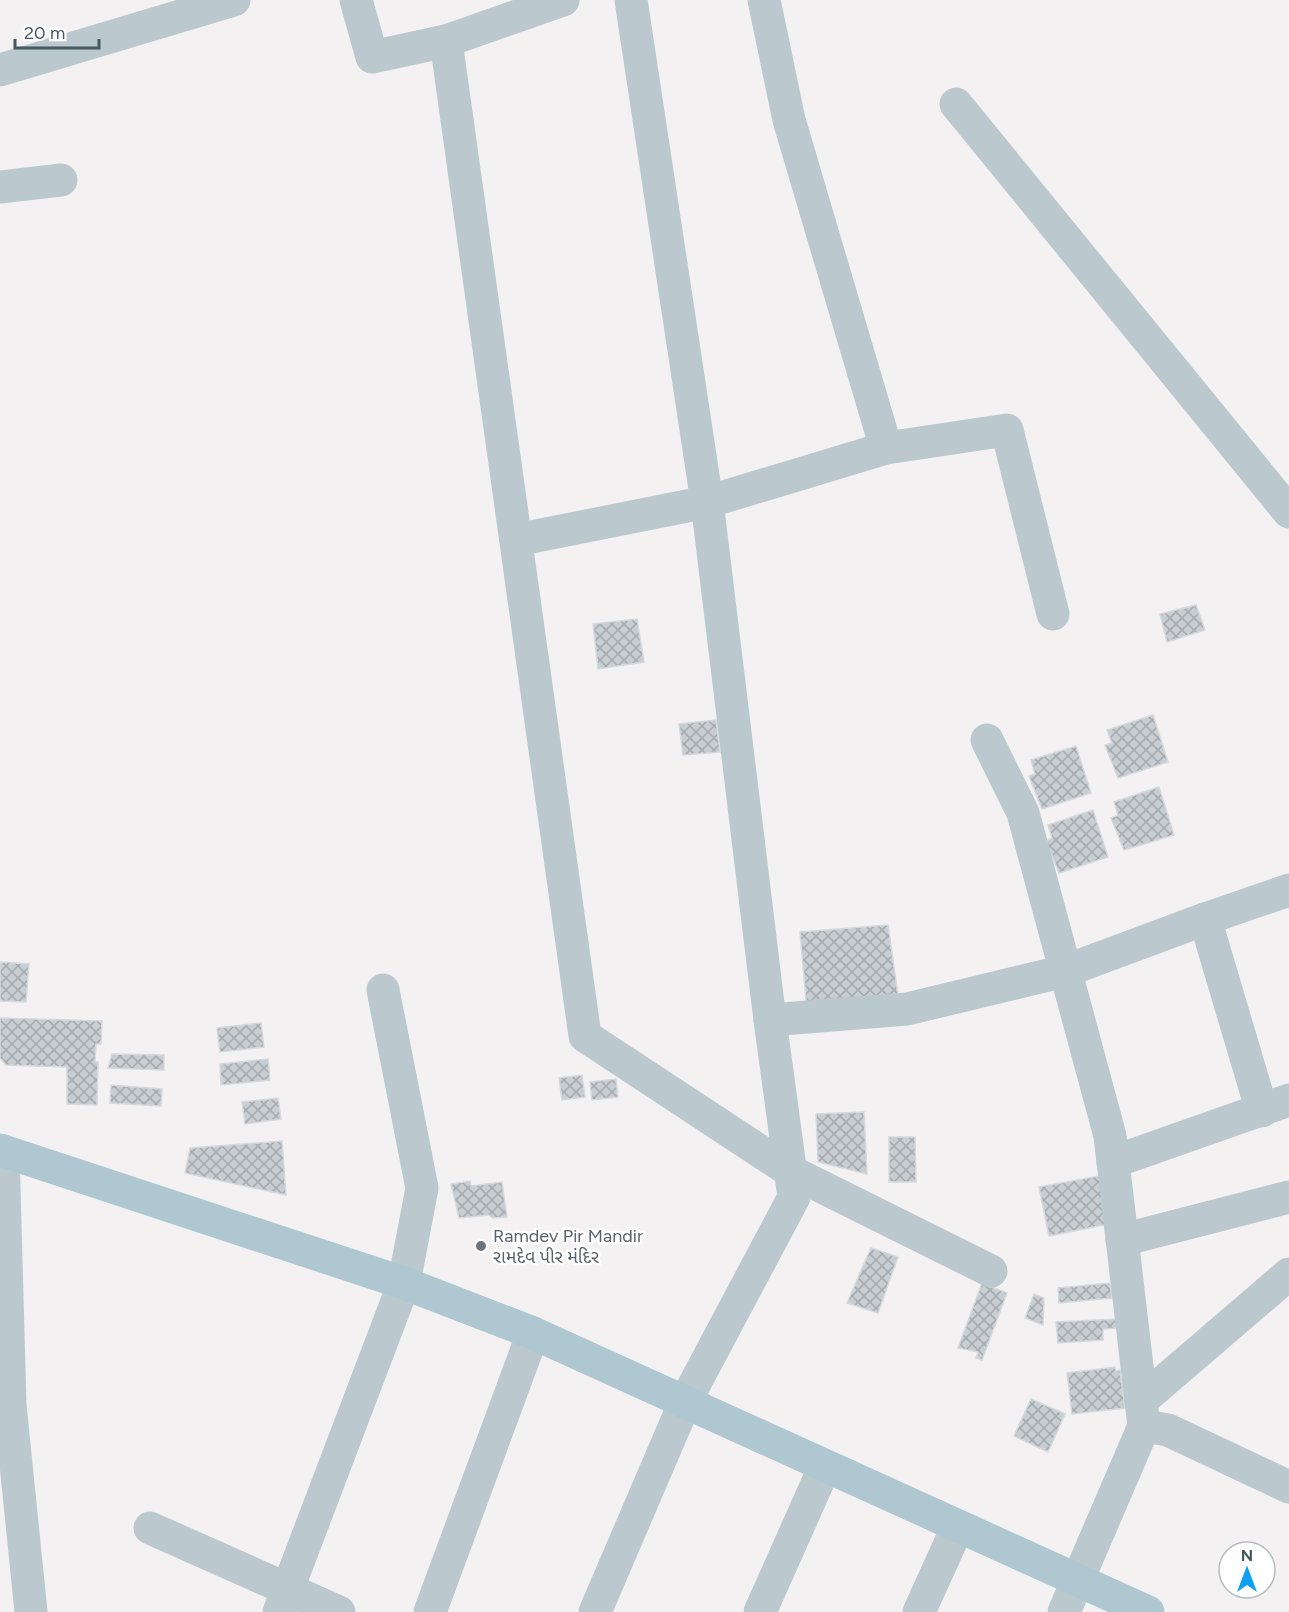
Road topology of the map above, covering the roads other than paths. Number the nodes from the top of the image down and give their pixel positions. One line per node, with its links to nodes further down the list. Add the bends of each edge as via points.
1 (234, 0): 7 (street)
2 (356, 0): 6 (street, via 372,57)
3 (563, 0): 6 (street)
4 (631, 0): 12 (street)
5 (764, 0): 11 (street, via 789,120)
6 (446, 41): 14 (street)
7 (0, 70)
8 (956, 104): 13 (street)
9 (61, 180): 10 (street)
10 (0, 187)
11 (886, 448): 12 (street); 15 (street, via 1007,430)
12 (707, 502): 14 (street); 21 (street)
13 (1289, 512)
14 (516, 540): 25 (street, via 585,1036)
15 (1053, 614)
16 (987, 740): 19 (street, via 1023,813)
17 (1289, 890): 18 (street)
18 (1205, 920): 19 (street); 22 (street)
19 (1065, 971): 21 (street, via 907,1009); 24 (street, via 1110,1136)
20 (383, 990): 30 (street, via 422,1188)
21 (770, 1020): 25 (street)
22 (1275, 1106): 24 (street)
23 (1, 1150): 30 (main road); 40 (street, via 9,1405)
24 (1113, 1162): 27 (street)
25 (790, 1171): 28 (street); 32 (street, via 794,1197)
26 (1289, 1197): 27 (street)
27 (1122, 1240): 33 (street)
28 (992, 1271)
29 (1289, 1274): 33 (street)
30 (404, 1283): 31 (main road); 39 (street)
31 (533, 1333): 32 (main road); 42 (street)
32 (685, 1402): 34 (main road); 43 (street)
33 (1143, 1414): 35 (street, via 1168,1430); 38 (street)
34 (825, 1466): 36 (main road); 44 (street)
35 (1289, 1487)
36 (958, 1526): 38 (main road); 45 (street)
37 (150, 1528): 39 (street)
38 (1077, 1580): 46 (street); 47 (main road)
39 (284, 1601): 41 (street)
40 (31, 1612)
41 (339, 1612)
42 (430, 1612)
43 (595, 1612)
44 (760, 1612)
45 (919, 1612)
46 (1064, 1612)
47 (1148, 1612)

